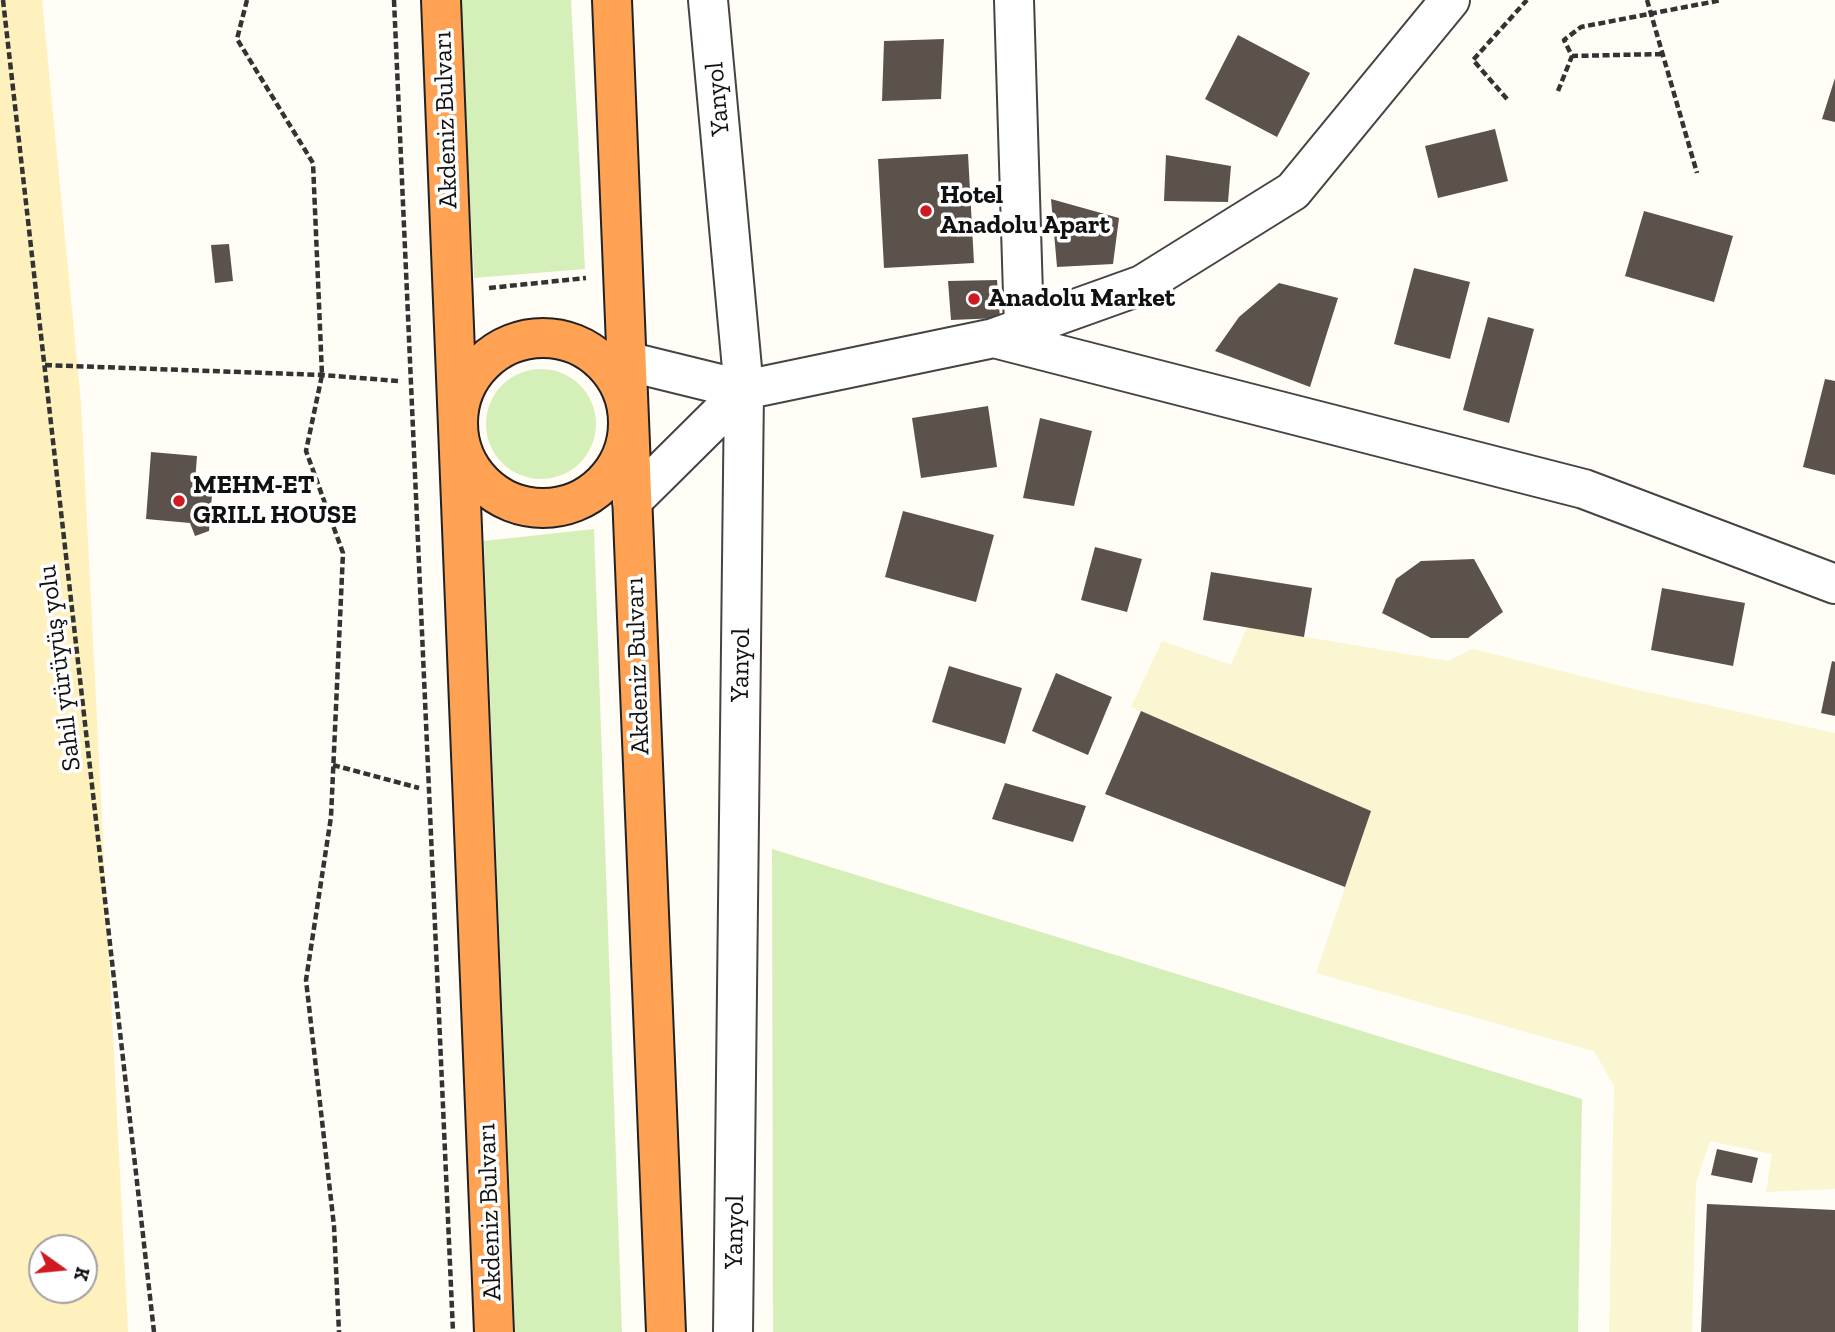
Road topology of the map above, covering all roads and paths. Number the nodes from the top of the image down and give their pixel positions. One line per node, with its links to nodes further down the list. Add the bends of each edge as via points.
1 (2, 0): 22 (path, Sahil yürüyüş yolu)
2 (247, 0): 23 (path, via 237,39 313,163)
3 (394, 0): 34 (path)
4 (441, 0): 27 (highway, Akdeniz Bulvarı)
5 (612, 0): 21 (highway, Akdeniz Bulvarı)
6 (709, 0): 25 (street, Yanyol)
7 (1014, 0): 20 (street)
8 (1450, 0): 20 (street, via 1293,191 1142,285)
9 (1527, 0): 16 (path, via 1473,60)
10 (1647, 0): 12 (path)
11 (1722, 0): 12 (path)
12 (1650, 14): 13 (path); 14 (path, via 1581,27 1564,40)
13 (1662, 54): 14 (path); 17 (path)
14 (1572, 56): 15 (path)
15 (1558, 92)
16 (1507, 99)
17 (1697, 173)
18 (586, 278): 19 (path)
19 (484, 288)
20 (1009, 333): 25 (street); 29 (street, via 1584,489)
21 (626, 361): 25 (street); 26 (highway, Akdeniz Bulvarı)
22 (45, 365): 23 (path); 32 (path, Sahil yürüyüş yolu)
23 (322, 375): 24 (path); 30 (path, via 306,451 343,553)
24 (398, 381)
25 (744, 390): 28 (street); 37 (street, Yanyol)
26 (628, 414): 27 (highway, via 620,385 602,361 578,344 549,337 520,340 493,353 472,374 460,402); 27 (highway, via 627,440 617,466 600,487 577,501 551,508 524,506 499,497 479,480 464,457); 28 (highway, Akdeniz Bulvarı)
27 (457, 431): 35 (highway, Akdeniz Bulvarı)
28 (632, 500): 36 (highway, Akdeniz Bulvarı)
29 (1835, 584)
30 (333, 765): 31 (path); 33 (path, via 331,817 306,980 334,1226)
31 (419, 788)
32 (154, 1332)
33 (339, 1332)
34 (453, 1332)
35 (495, 1332)
36 (666, 1332)
37 (733, 1332)

